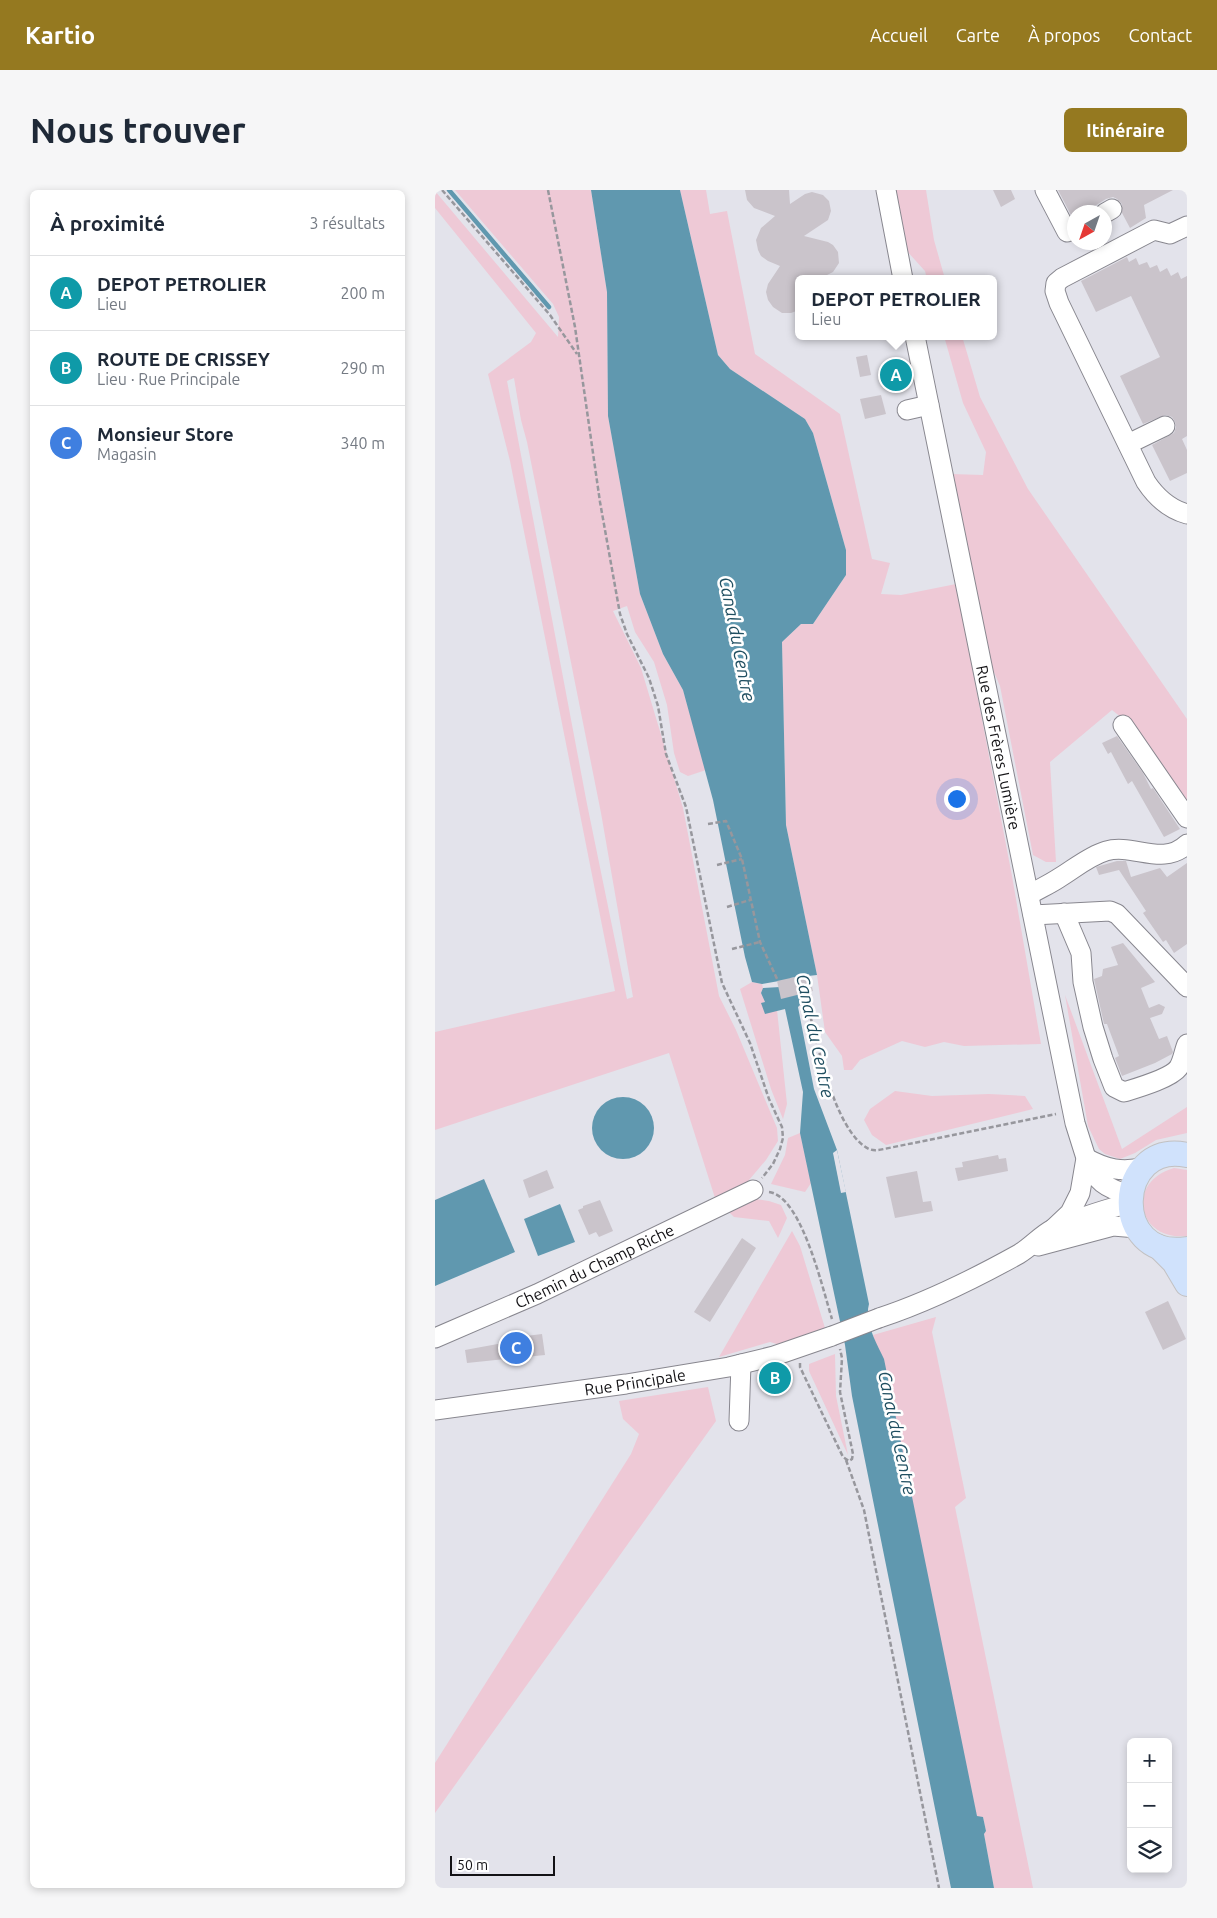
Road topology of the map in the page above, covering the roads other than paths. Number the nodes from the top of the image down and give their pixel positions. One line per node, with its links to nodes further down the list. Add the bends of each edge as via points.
1 (886, 190): 5 (street)
2 (1045, 190): 4 (street)
3 (1187, 226): 10 (street, via 1170,234 1154,230 1056,283 1059,303)
4 (1067, 232)
5 (902, 275)
6 (916, 340): 7 (street, Rue des Frères Lumière)
7 (929, 405): 8 (street); 15 (street, Rue des Frères Lumière)
8 (907, 410)
9 (1165, 426): 10 (street)
10 (1128, 444): 11 (street, via 1155,496)
11 (1187, 514)
12 (1123, 725): 13 (street)
13 (1187, 818)
14 (1187, 844): 15 (street, via 1157,855 1107,850)
15 (1029, 895): 17 (street, Rue des Frères Lumière)
16 (1064, 913): 17 (street); 18 (street, via 1109,911 1117,914); 19 (street, via 1081,953 1083,982 1093,1027 1114,1088 1124,1092 1173,1072 1179,1066)
17 (1033, 915): 21 (street, Rue des Frères Lumière, via 1077,1135)
18 (1187, 987)
19 (1187, 1044)
20 (1186, 1154): 22 (main road, via 1163,1156)
21 (1086, 1158): 22 (street, via 1112,1170); 24 (street, Rue des Frères Lumière, via 1092,1174 1099,1181); 26 (street, via 1080,1193 1070,1213)
22 (1145, 1167): 24 (main road, via 1133,1185)
23 (753, 1190): 31 (street, Chemin du Champ Riche, via 537,1294)
24 (1130, 1199): 25 (main road); 26 (street)
25 (1137, 1228): 27 (main road); 29 (street, via 1113,1226)
26 (1052, 1230): 29 (street)
27 (1159, 1247): 28 (main road); 30 (main road, via 1175,1262)
28 (1187, 1249)
29 (1025, 1250): 32 (street, Rue Principale, bridge, via 946,1292 908,1308 774,1356)
30 (1187, 1284)
31 (435, 1338)
32 (741, 1364): 33 (street, Rue Principale); 34 (street)
33 (435, 1410)
34 (739, 1421)

